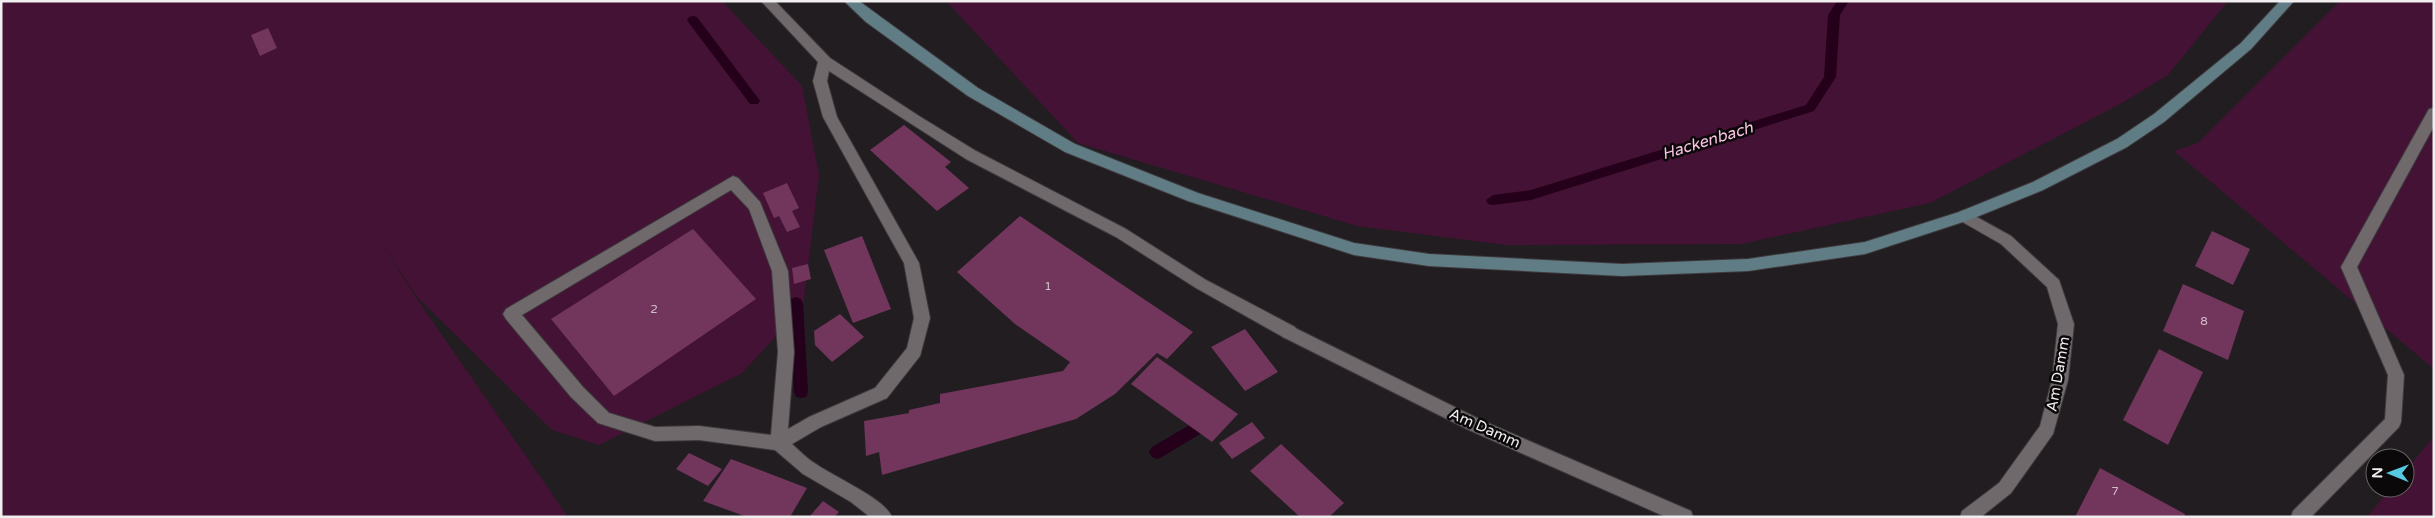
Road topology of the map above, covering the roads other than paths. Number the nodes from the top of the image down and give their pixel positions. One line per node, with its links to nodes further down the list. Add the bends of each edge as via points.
1 (767, 1): 4 (street, Am Damm)
2 (850, 1): 6 (main road, via 973,92 1070,148 1193,197 1354,249 1429,260 1622,270 1748,265 1865,248)
3 (2288, 1): 6 (main road, via 2246,46 2159,118 2129,138 2038,186)
4 (825, 61): 7 (street, via 820,81 830,117 911,264 922,318 914,351 881,393 815,422); 9 (street, Am Damm, via 972,155 1120,233 1201,284 1289,332 1475,425)
5 (2434, 114): 11 (street, via 2350,267 2396,375 2393,422)
6 (1964, 216): 10 (street, Am Damm, via 2006,240 2054,284 2066,324 2060,380 2047,429 2005,488)
7 (779, 443): 7 (street, via 700,433 655,434 604,418 577,392 511,314 733,182 755,206 780,271 786,352); 8 (street, via 809,469)
8 (884, 517)
9 (1685, 517)
10 (1968, 517)
11 (2299, 517)

